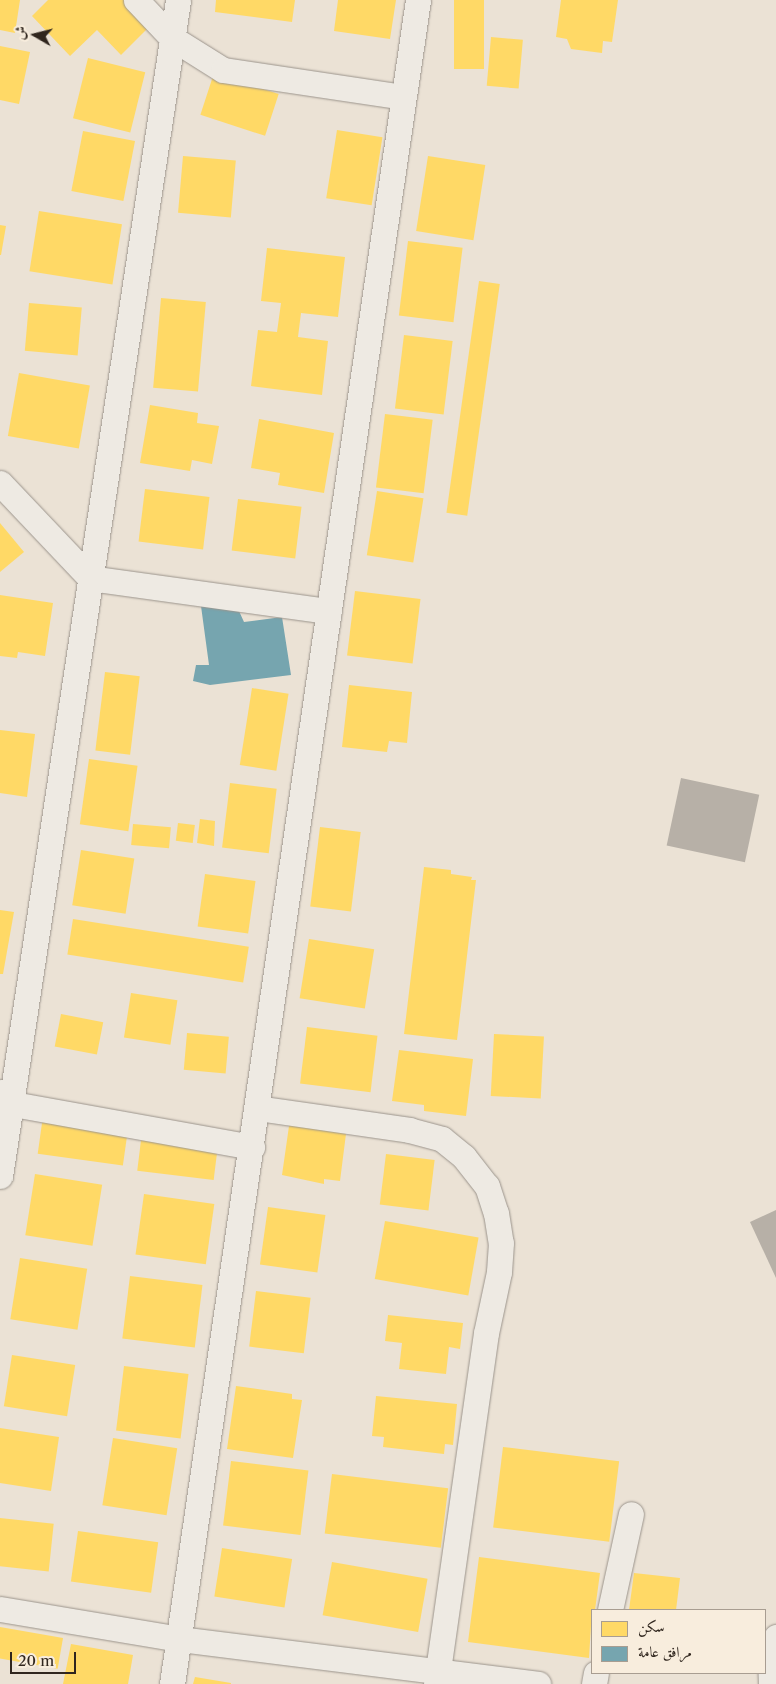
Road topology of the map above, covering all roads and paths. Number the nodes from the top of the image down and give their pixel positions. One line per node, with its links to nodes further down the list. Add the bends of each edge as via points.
1 (136, 0): 4 (street)
2 (178, 0): 4 (street)
3 (418, 0): 5 (street)
4 (172, 38): 5 (street, via 223,70); 7 (street)
5 (403, 97): 8 (street)
6 (0, 483): 7 (street)
7 (90, 578): 8 (street); 9 (street)
8 (329, 611): 10 (street)
9 (6, 1098): 11 (street); 12 (street)
10 (257, 1108): 11 (street); 18 (street, via 409,1130 442,1139 464,1157 487,1186 496,1213 501,1243 499,1272 486,1333)
11 (252, 1147): 17 (street)
12 (0, 1176)
13 (631, 1514): 14 (street)
14 (610, 1609)
15 (0, 1610): 17 (street)
16 (776, 1637): 21 (street, via 770,1660)
17 (179, 1639): 18 (street); 19 (street)
18 (437, 1679): 20 (street)
19 (172, 1684)
20 (538, 1684)
21 (771, 1684)

